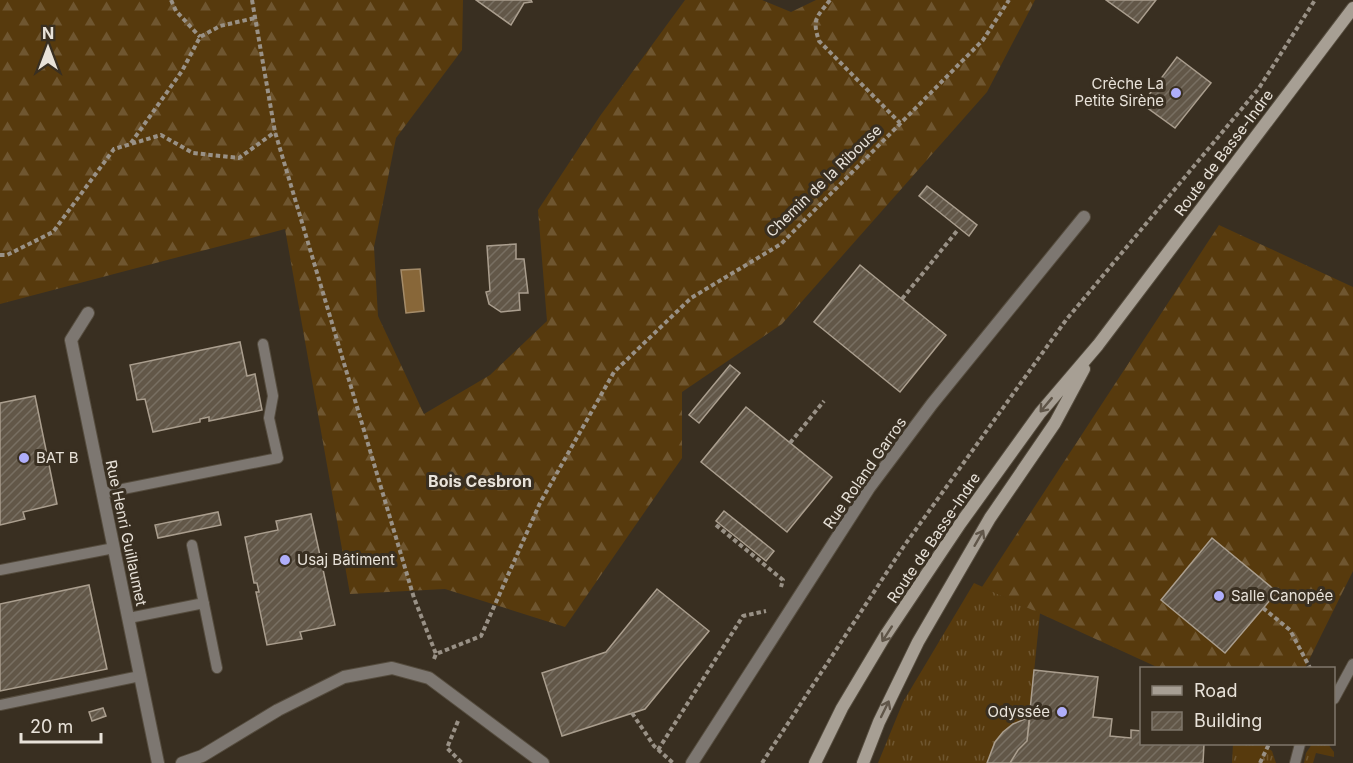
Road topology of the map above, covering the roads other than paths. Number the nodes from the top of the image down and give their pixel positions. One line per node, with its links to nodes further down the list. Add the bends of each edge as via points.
1 (1353, 8): 5 (main road, Route de Basse-Indre)
2 (1084, 217): 21 (street, Rue Roland Garros, via 869,488)
3 (88, 313): 6 (street, Rue Henri Guillaumet, via 71,340)
4 (263, 344): 6 (lane, via 273,396 269,418 278,458)
5 (1098, 345): 22 (main road, Route de Basse-Indre, one-way to 22, via 1040,413 960,524 885,636); 23 (main road, Route de Basse-Indre, one-way to 5, via 918,642 990,518 1055,423)
6 (103, 493): 8 (street, Rue Henri Guillaumet)
7 (192, 545): 10 (lane)
8 (114, 548): 9 (lane); 11 (street, Rue Henri Guillaumet)
9 (0, 570)
10 (204, 603): 11 (lane); 13 (lane)
11 (129, 618): 14 (street, Rue Henri Guillaumet)
12 (1353, 664): 15 (lane)
13 (217, 668)
14 (140, 676): 16 (lane); 18 (street, Rue Henri Guillaumet)
15 (1335, 697)
16 (0, 705)
17 (1300, 745): 24 (lane)
18 (158, 763)
19 (182, 763): 20 (street, via 202,756 278,710 344,678 392,668 429,678)
20 (543, 763)
21 (692, 763)
22 (815, 763)
23 (863, 763)
24 (1295, 763)

